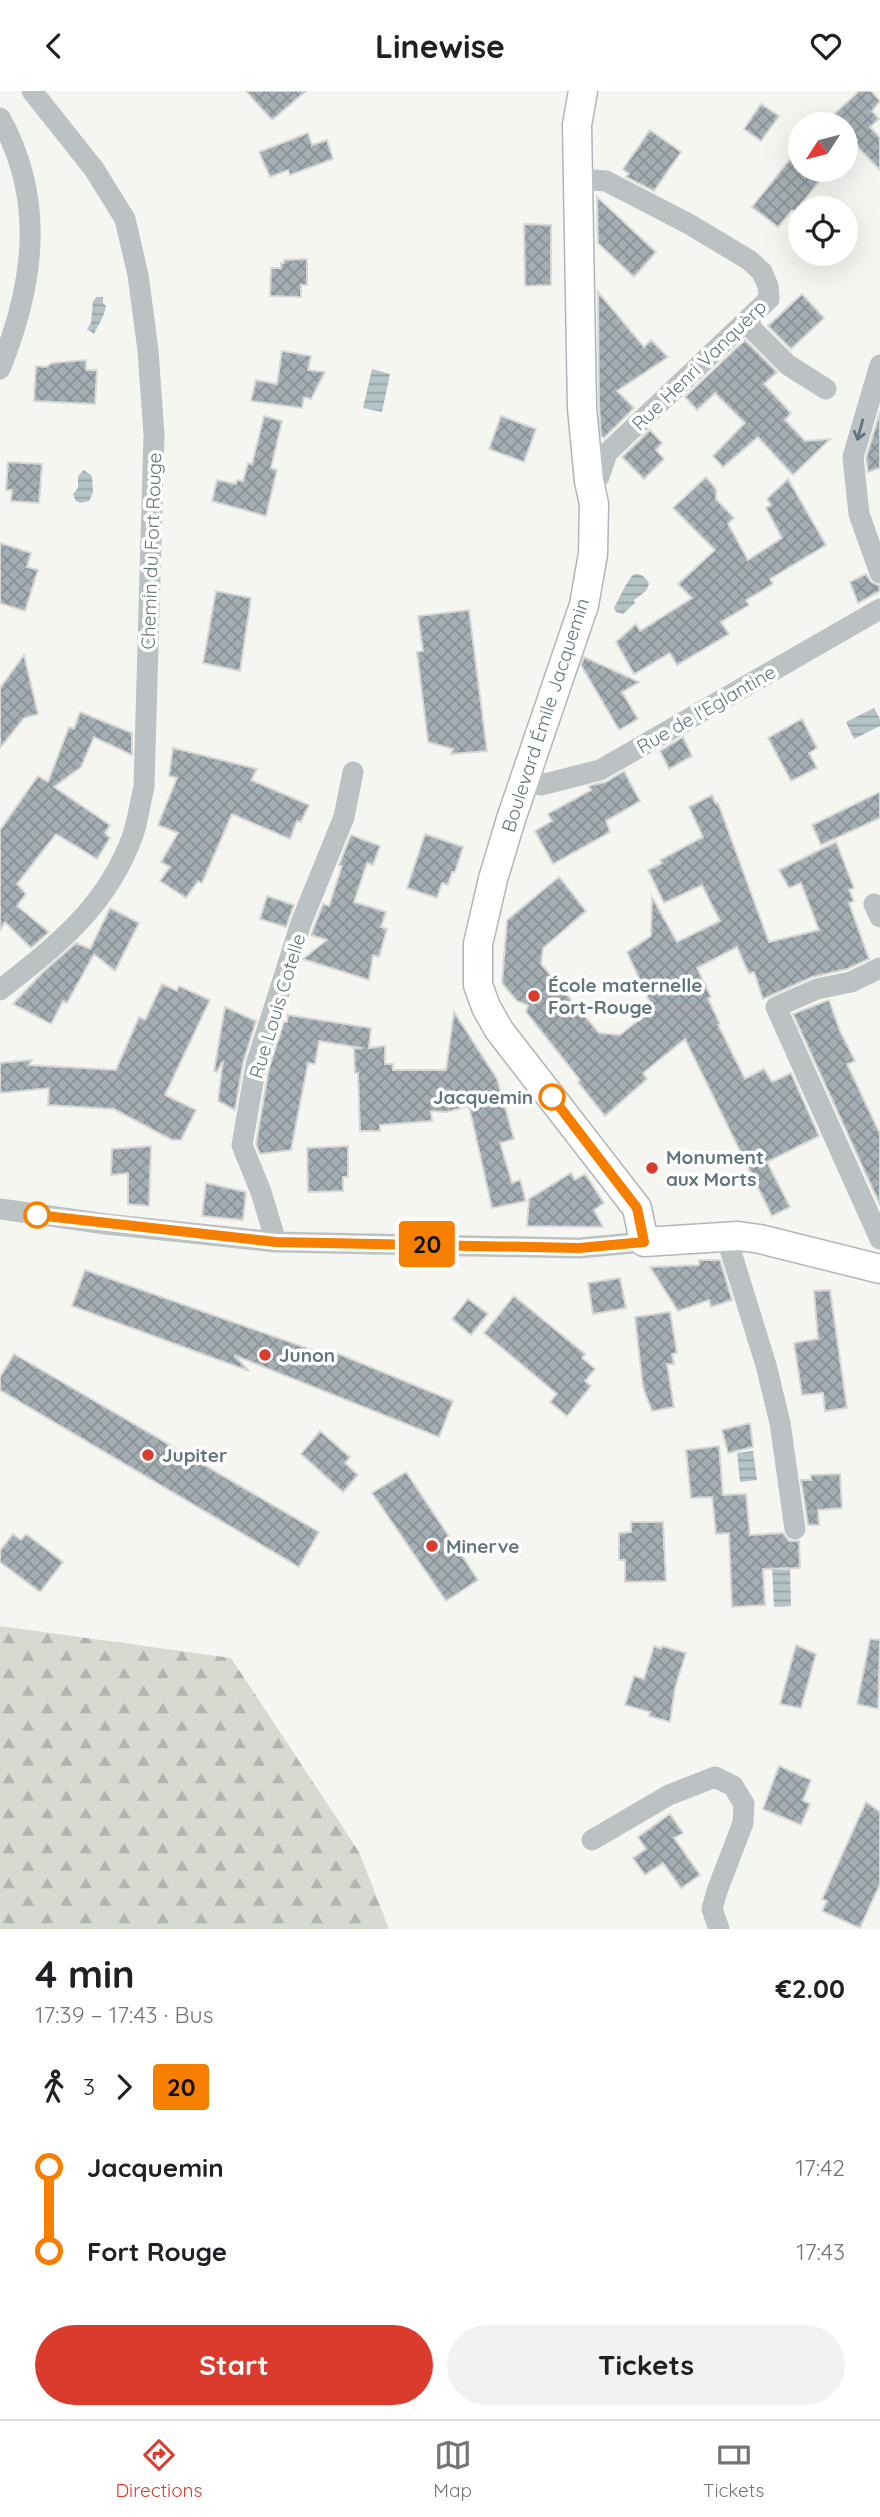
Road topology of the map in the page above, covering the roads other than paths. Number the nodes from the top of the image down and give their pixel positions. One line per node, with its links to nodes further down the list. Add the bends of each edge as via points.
1 (32, 91): 15 (street, Chemin du Fort Rouge, via 94,169 125,219 138,275 154,435 144,787 133,834 91,909 70,934)
2 (583, 91): 4 (main road, Boulevard Émile Jacquemin, via 577,125)
3 (0, 117): 7 (street, via 25,178 31,247 24,300)
4 (579, 179): 5 (street, Rue Henri Vanquèrp, via 606,181 749,260 762,272 769,299); 9 (main road, Boulevard Émile Jacquemin, via 582,408)
5 (746, 323): 8 (street, via 788,365); 9 (street, Rue Henri Vanquèrp, via 607,453 599,477)
6 (880, 365): 10 (street, one-way to 10, via 853,457 859,514)
7 (0, 369)
8 (827, 389)
9 (589, 481): 13 (main road, Boulevard Émile Jacquemin, via 594,504 593,554 584,605)
10 (880, 573)
11 (880, 609): 13 (street, Rue de l'Eglantine, via 600,770 541,785)
12 (353, 772): 19 (street, Rue Louis Cotelle, via 344,817 301,923 256,1065 242,1145)
13 (523, 779): 20 (main road, Boulevard Émile Jacquemin, via 492,879 481,931 478,985 499,1030 637,1208)
14 (880, 968): 18 (street, via 776,1007)
15 (0, 991)
16 (0, 1209): 19 (street)
17 (726, 1236): 20 (main road); 21 (main road, via 760,1239); 22 (street, via 780,1423)
18 (880, 1239)
19 (276, 1242): 20 (street, via 579,1248)
20 (644, 1242)
21 (880, 1269)
22 (795, 1529)
23 (592, 1840): 24 (street, via 669,1795 715,1777 733,1786 744,1804 743,1823 712,1909)
24 (719, 1929)

